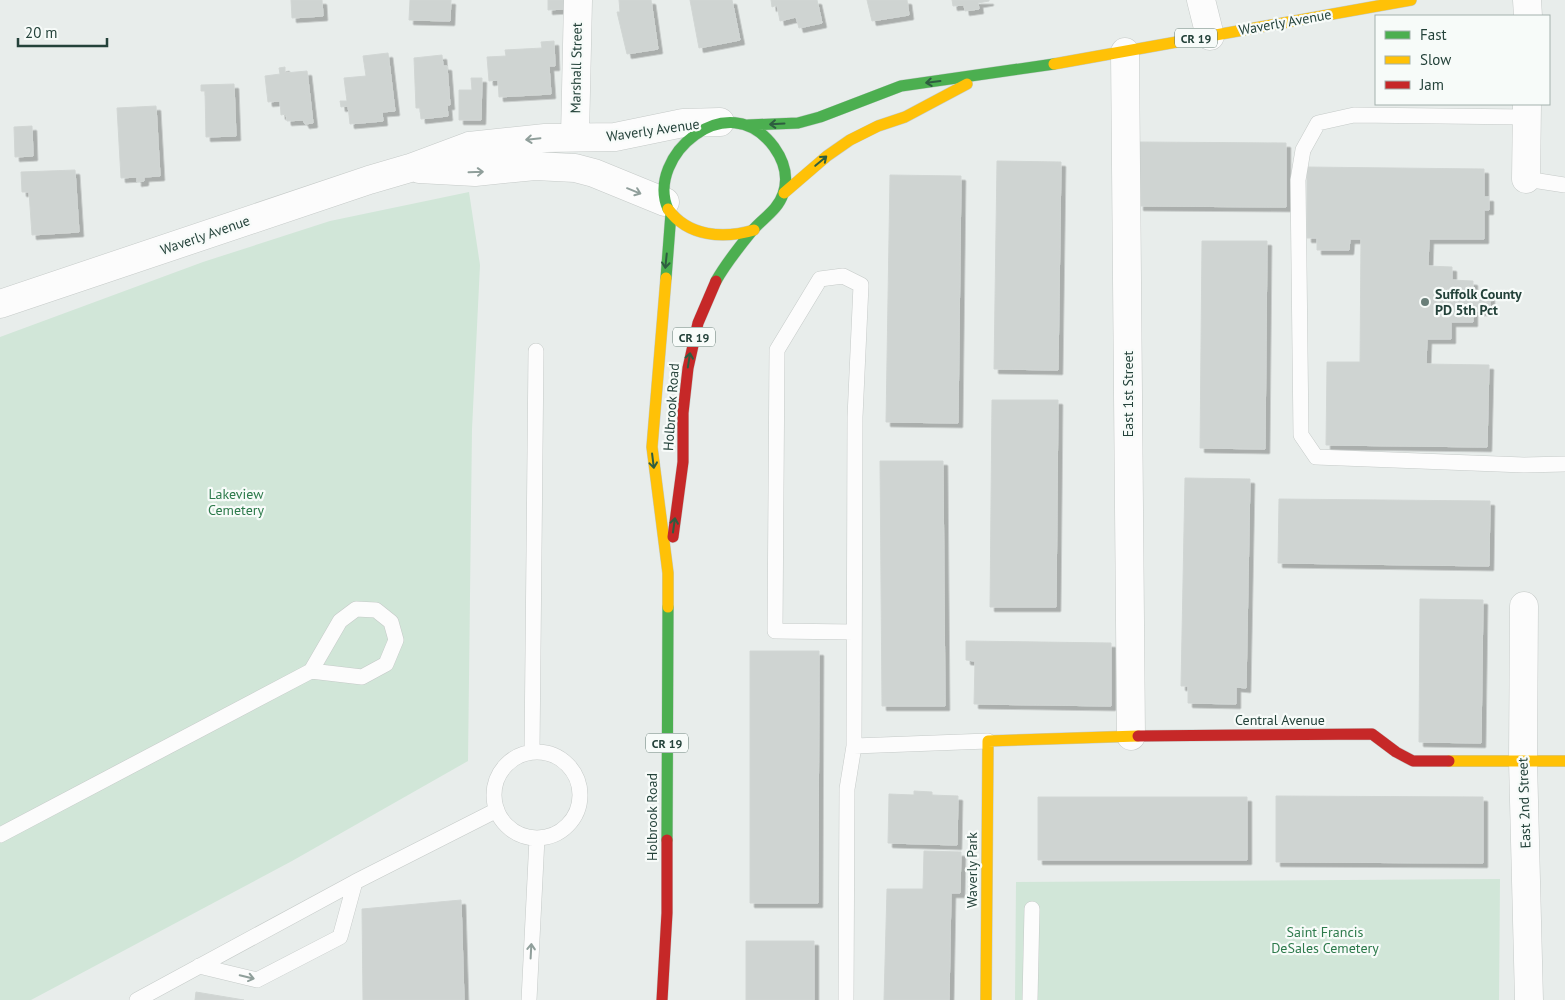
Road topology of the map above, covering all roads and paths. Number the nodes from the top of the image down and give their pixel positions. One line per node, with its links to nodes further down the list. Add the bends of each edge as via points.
1 (578, 0): 12 (street, Marshall Street)
2 (1201, 0): 6 (street)
3 (1411, 0): 6 (main road, Waverly Avenue / CR 19)
4 (1527, 0): 5 (street)
5 (1528, 15)
6 (1210, 36): 7 (main road, Waverly Avenue / CR 19)
7 (1125, 52): 8 (main road, Waverly Avenue / CR 19); 26 (street, East 1st Street)
8 (981, 76): 11 (main road, Waverly Avenue / CR 19, one-way to 11, via 901,86 798,123); 16 (main road, Waverly Avenue / CR 19, one-way to 8, via 850,140 878,126 905,118)
9 (1527, 110): 14 (street); 21 (lane, via 1354,114 1318,122 1303,150 1298,180 1301,435 1316,457)
10 (720, 122): 11 (main road, CR 19); 12 (street, Waverly Avenue, via 683,123 614,137); 17 (main road, CR 19, via 691,139 680,150 667,174)
11 (748, 125): 16 (main road, via 764,135 781,159 785,174)
12 (576, 136): 13 (street, Waverly Avenue, one-way to 13, via 468,146)
13 (410, 168): 17 (street, Waverly Avenue, one-way to 17, via 475,172 535,166 575,168 594,173); 19 (street, Waverly Avenue)
14 (1526, 180): 15 (lane)
15 (1565, 185)
16 (784, 193): 18 (main road)
17 (668, 207): 18 (main road, via 693,229 707,234 740,235); 22 (main road, Holbrook Road / CR 19, one-way to 22, via 652,447)
18 (754, 230): 22 (main road, Holbrook Road / CR 19, one-way to 18, via 683,461 684,411 691,348 708,295 724,267)
19 (0, 304)
20 (536, 351): 29 (lane)
21 (1565, 464)
22 (668, 573): 40 (main road, Holbrook Road / CR 19, via 667,913)
23 (1524, 606): 31 (street, East 2nd Street)
24 (854, 632): 24 (lane, via 855,417 861,285 843,276 820,279 777,350 775,631); 28 (lane)
25 (311, 671): 25 (lane, via 362,677 386,664 396,640 391,622 376,610 356,609 340,621); 33 (lane)
26 (1131, 736): 27 (main road, Central Avenue); 31 (main road, Central Avenue, via 1372,734 1413,761)
27 (988, 741): 28 (lane); 42 (main road, Waverly Park)
28 (854, 746): 41 (lane, via 847,789)
29 (532, 751): 32 (lane, via 508,762 499,774 494,788); 34 (lane, via 563,760 579,784 580,799 569,825 558,833)
30 (1565, 761): 31 (main road, Central Avenue)
31 (1523, 762): 44 (street, East 2nd Street)
32 (497, 810): 34 (lane, via 507,827 518,834); 35 (lane)
33 (0, 835)
34 (537, 838): 39 (lane, one-way to 34)
35 (354, 882): 37 (lane); 37 (lane, one-way to 35, via 256,980 340,937)
36 (1032, 909): 43 (lane)
37 (199, 966): 38 (lane)
38 (137, 1000)
39 (529, 1000)
40 (662, 1000)
41 (846, 1000)
42 (986, 1000)
43 (1030, 1000)
44 (1529, 1000)

